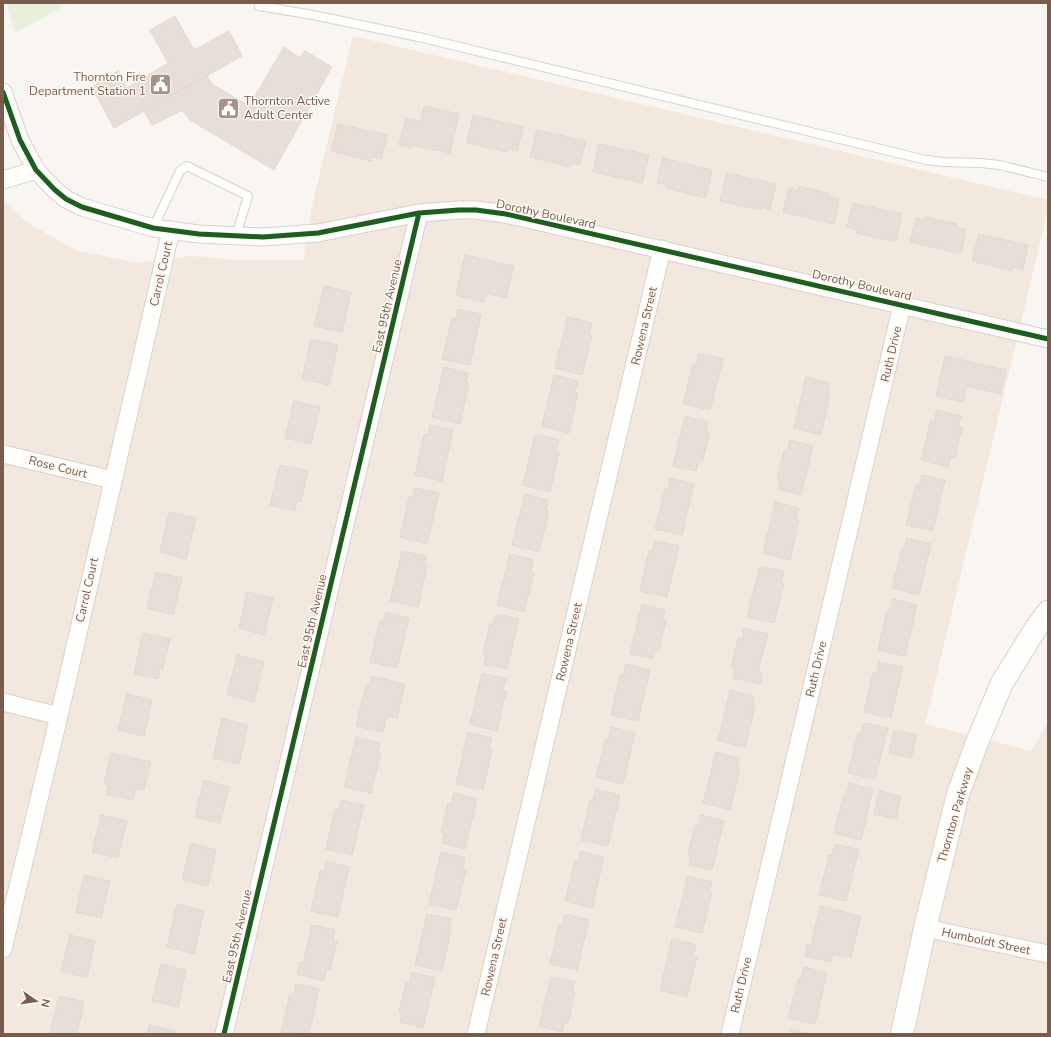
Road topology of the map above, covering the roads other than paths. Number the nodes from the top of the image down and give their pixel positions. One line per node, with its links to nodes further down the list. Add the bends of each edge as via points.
1 (259, 6): 4 (lane, via 423,38 926,160 1000,165)
2 (3, 92): 3 (street, Dorothy Boulevard, via 20,140)
3 (36, 170): 5 (street); 7 (street, Dorothy Boulevard, via 66,199)
4 (1048, 177)
5 (3, 180)
6 (419, 213): 9 (street, Dorothy Boulevard, via 318,233); 10 (street, Dorothy Boulevard, via 476,210 506,214); 21 (street, East 95th Avenue)
7 (153, 228): 8 (street, Dorothy Boulevard); 9 (lane, via 180,171 187,166 248,196)
8 (171, 230): 9 (street, Dorothy Boulevard); 14 (street, Carrol Court)
9 (236, 236)
10 (662, 249): 11 (street, Dorothy Boulevard); 22 (street, Rowena Street)
11 (902, 305): 12 (street, Dorothy Boulevard); 23 (street, Ruth Drive)
12 (1048, 338)
13 (3, 454): 14 (street, Rose Court)
14 (113, 480): 17 (street, Carrol Court)
15 (1048, 612): 18 (main road, Thornton Parkway, via 1002,683 978,740 958,794)
16 (3, 702): 17 (street)
17 (59, 716): 19 (street, Carrol Court)
18 (925, 928): 20 (street, Humboldt Street); 24 (main road, Thornton Parkway)
19 (3, 949)
20 (1048, 954)
21 (224, 1034)
22 (476, 1034)
23 (730, 1034)
24 (902, 1034)

